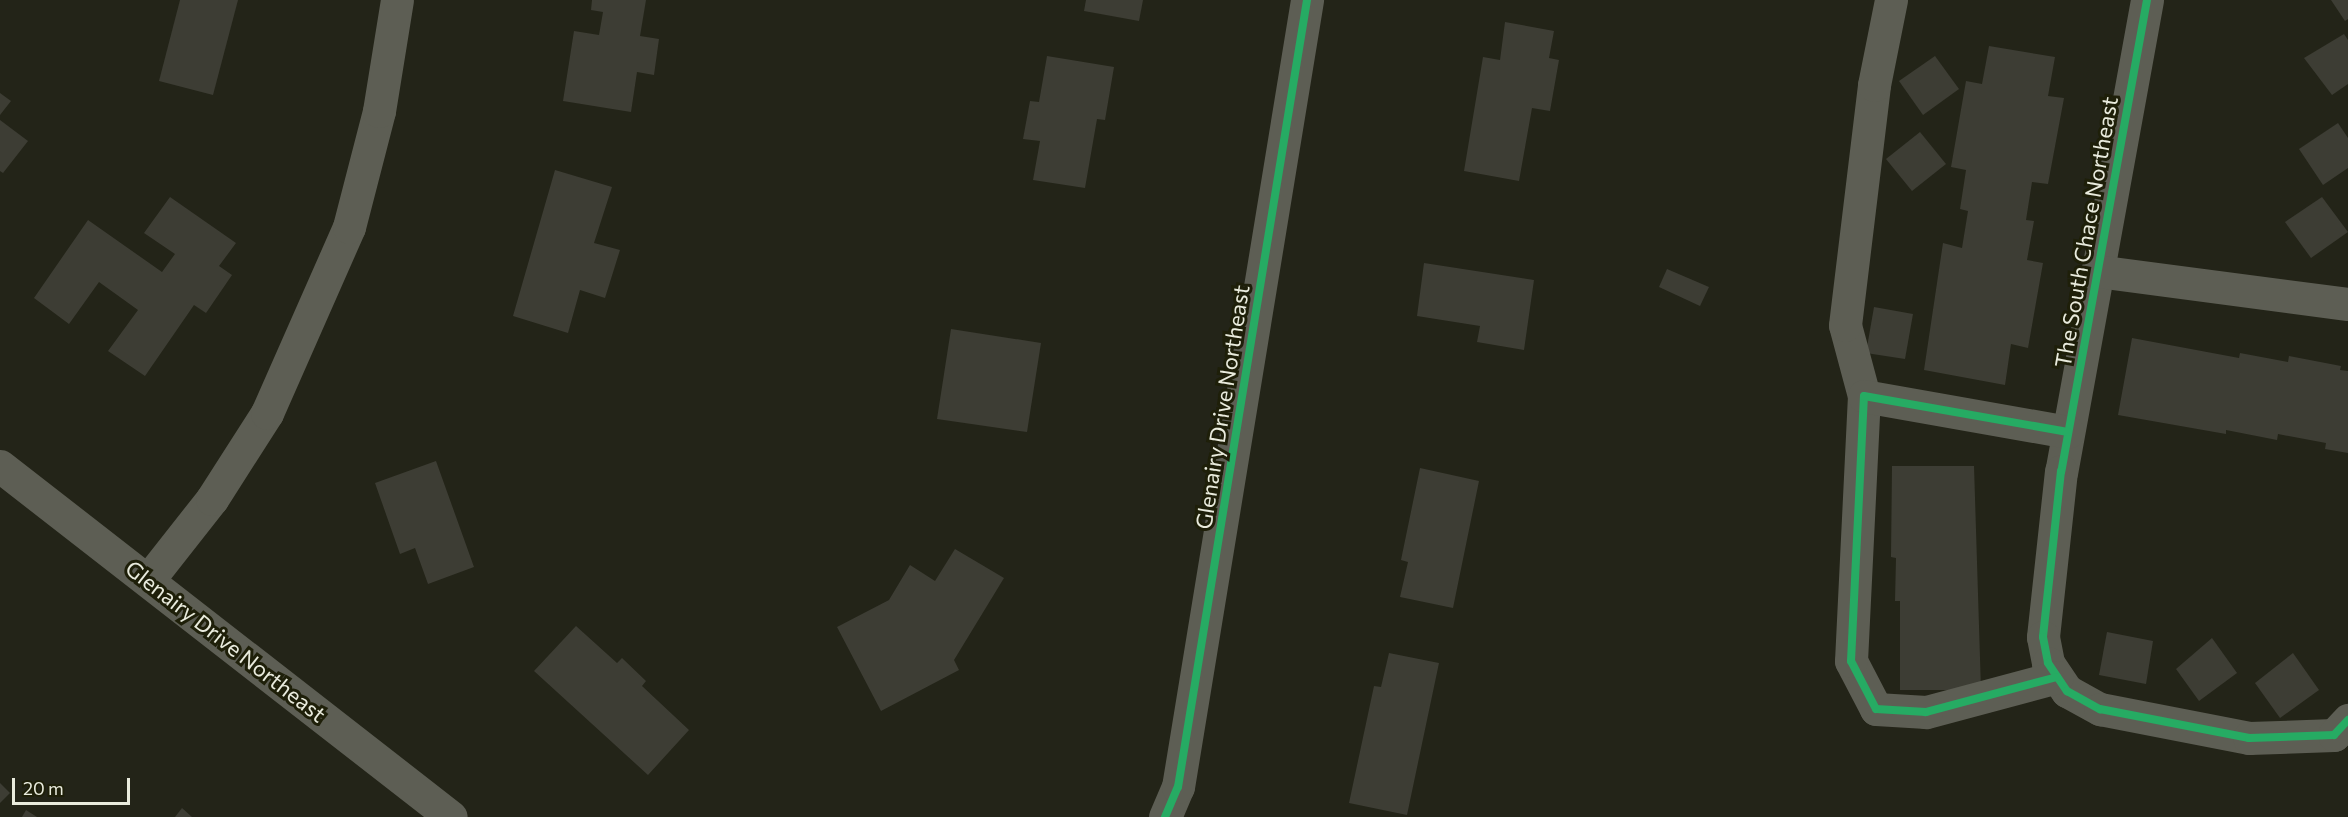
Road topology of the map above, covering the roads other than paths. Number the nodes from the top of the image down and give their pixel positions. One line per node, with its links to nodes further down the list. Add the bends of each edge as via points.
1 (397, 0): 10 (street, via 379,111 349,227 267,413 212,500)
2 (1307, 0): 14 (street, Glenairy Drive Northeast, via 1178,787)
3 (1891, 0): 7 (street, via 1874,85 1845,325)
4 (2147, 0): 5 (street, The South Chace Northeast)
5 (2097, 272): 6 (street, The South Chace Northeast); 8 (street, The South Chace Northeast)
6 (2348, 304)
7 (1864, 396): 8 (street); 11 (street, via 1851,662 1876,709 1926,712)
8 (2068, 432): 11 (street, The South Chace Northeast, via 2043,637 2048,663)
9 (0, 466): 10 (street, Glenairy Drive Northeast)
10 (149, 579): 13 (street, Glenairy Drive Northeast)
11 (2057, 677): 12 (street, via 2067,691 2100,710 2249,738 2334,735)
12 (2348, 720)
13 (451, 817)
14 (1165, 817)

